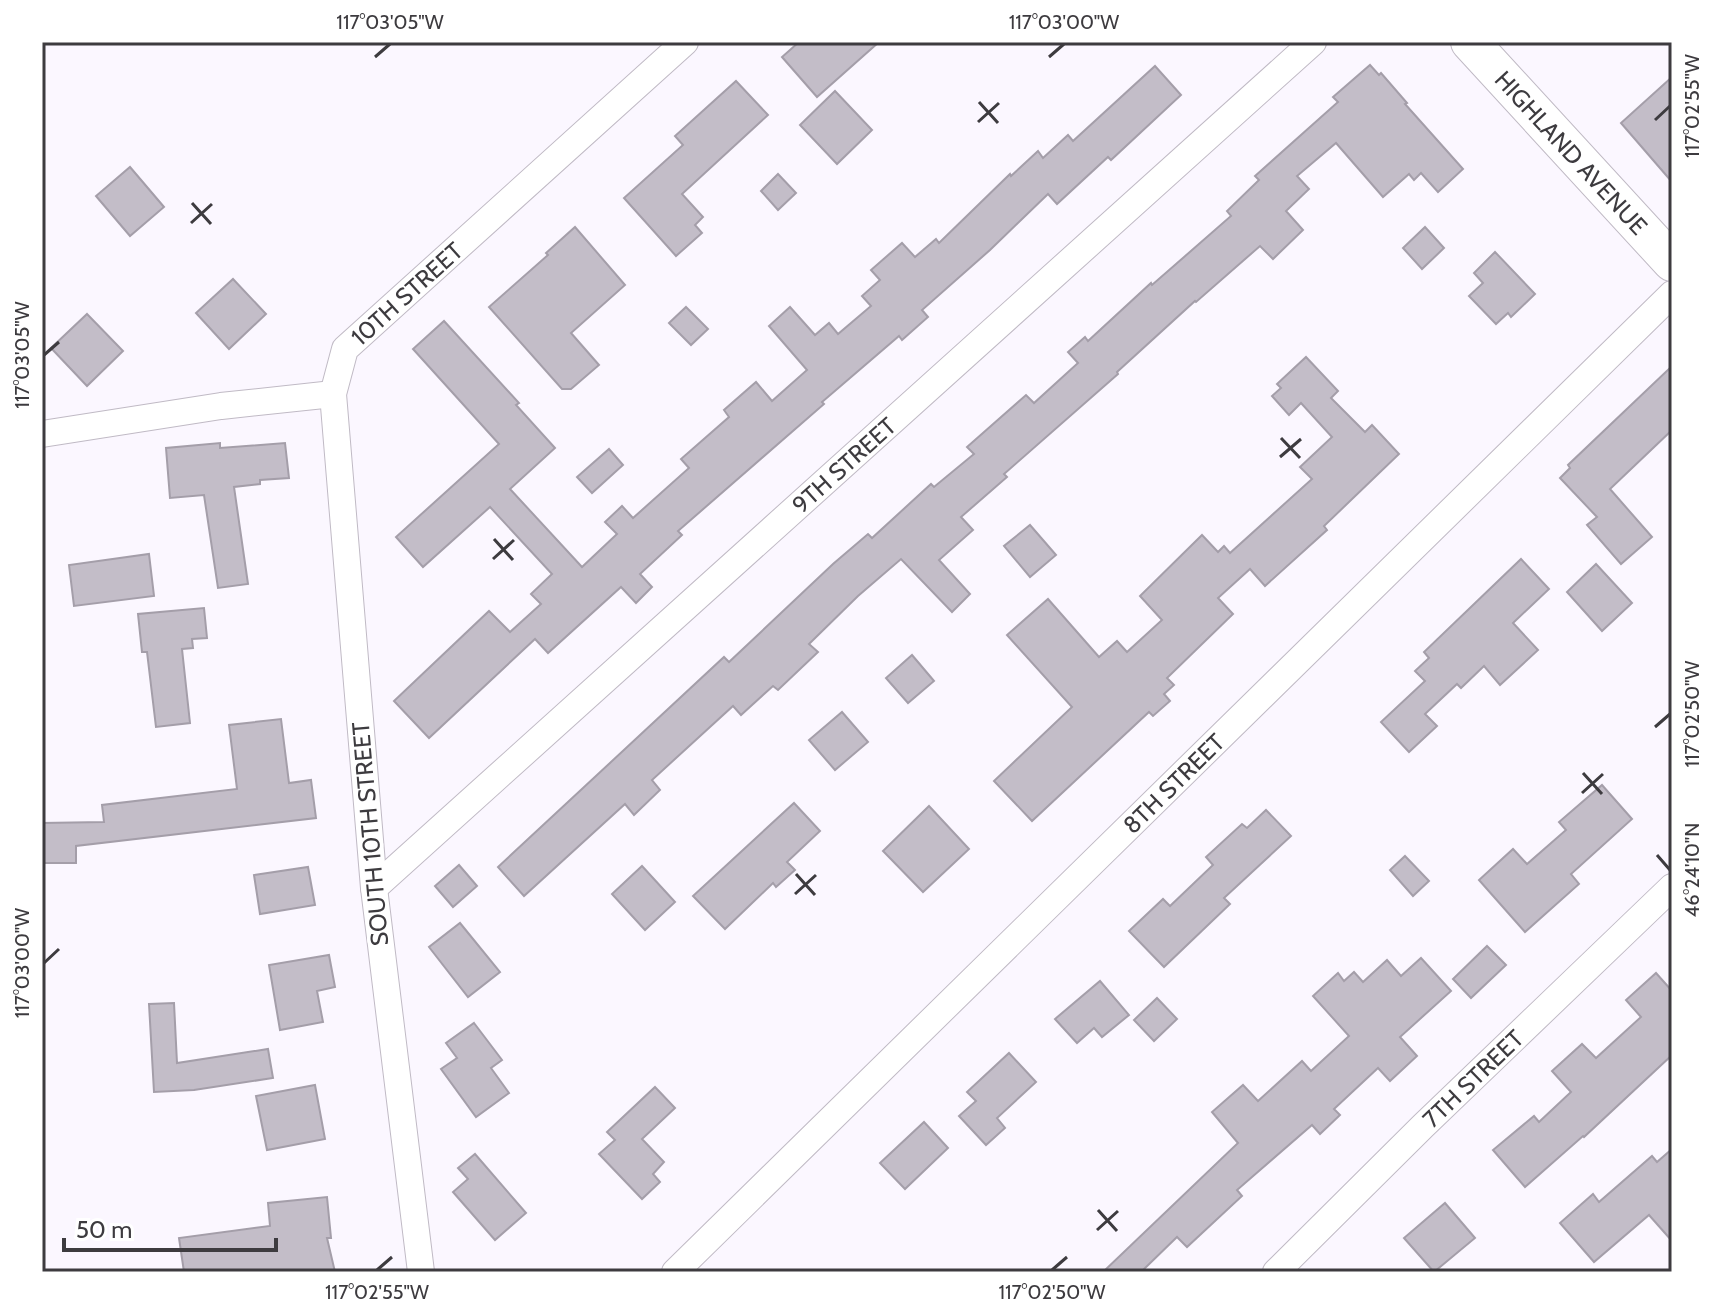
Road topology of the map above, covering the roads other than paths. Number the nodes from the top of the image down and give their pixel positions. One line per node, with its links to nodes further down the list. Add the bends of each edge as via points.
1 (685, 42): 6 (street, 10TH STREET, via 345,349)
2 (1313, 42): 9 (street, 9TH STREET)
3 (1470, 42): 4 (main road, HIGHLAND AVENUE)
4 (1672, 262)
5 (1672, 294): 11 (street, 8TH STREET)
6 (333, 394): 7 (street); 9 (street, SOUTH 10TH STREET)
7 (42, 434)
8 (1672, 887): 12 (street, 7TH STREET)
9 (374, 888): 10 (street, SOUTH 10TH STREET)
10 (421, 1272)
11 (675, 1272)
12 (1276, 1272)

